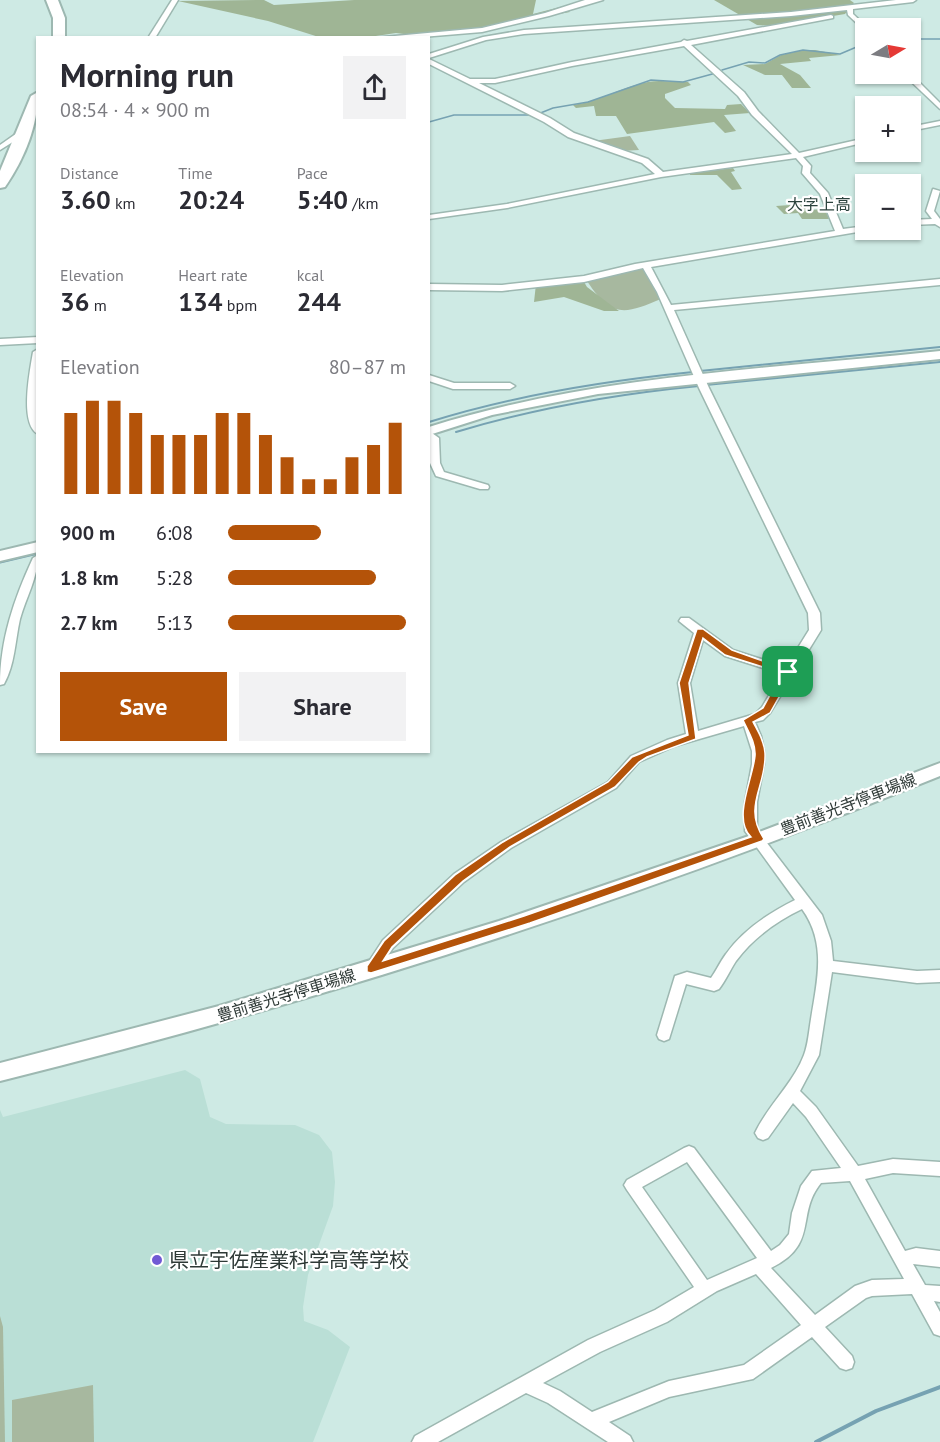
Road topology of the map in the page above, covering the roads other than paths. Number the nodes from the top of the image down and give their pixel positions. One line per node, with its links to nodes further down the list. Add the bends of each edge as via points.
1 (52, 0): 7 (highway)
2 (175, 0): 8 (street)
3 (600, 0): 9 (street, via 482,30)
4 (913, 0): 5 (street)
5 (850, 11): 6 (street); 10 (street); 11 (street, via 524,32 485,38)
6 (856, 18)
7 (59, 36)
8 (153, 36)
9 (402, 36)
10 (684, 42): 13 (street, via 495,81); 22 (street, via 741,94)
11 (430, 58)
12 (430, 59): 13 (street)
13 (469, 81): 23 (street, via 571,135 645,161)
14 (917, 84): 16 (street)
15 (36, 104): 19 (highway)
16 (940, 107)
17 (940, 123): 18 (street)
18 (921, 127)
19 (28, 135): 21 (street); 24 (highway)
20 (855, 143): 22 (street)
21 (0, 148)
22 (796, 156): 23 (street); 30 (street, via 824,193)
23 (661, 176): 26 (street)
24 (0, 184)
25 (936, 191): 27 (street, via 930,211)
26 (430, 217)
27 (939, 222): 28 (street)
28 (921, 223)
29 (855, 229): 30 (street)
30 (839, 231): 31 (street)
31 (646, 266): 33 (street, via 584,279 502,288); 34 (street)
32 (940, 282): 34 (street)
33 (430, 287)
34 (667, 308): 40 (street)
35 (36, 340): 36 (street)
36 (0, 342)
37 (940, 355): 40 (main road)
38 (36, 363): 42 (street, via 32,386)
39 (430, 378): 41 (street, via 453,386)
40 (700, 379): 43 (main road, via 560,396 471,417); 51 (street, via 816,617 815,630)
41 (510, 386)
42 (36, 425)
43 (430, 433)
44 (430, 434): 45 (street, via 440,474)
45 (484, 487)
46 (36, 547): 47 (main road)
47 (0, 556)
48 (36, 563): 52 (street, via 21,597 7,666)
49 (685, 621): 50 (street)
50 (700, 631): 51 (street, via 729,652); 54 (street, via 684,683)
51 (788, 672): 53 (street, via 766,710)
52 (0, 681)
53 (748, 720): 54 (street); 56 (street, via 760,753 749,814 751,831)
54 (693, 736): 59 (street, via 635,759 612,785 506,845 459,878 388,944)
55 (940, 769): 56 (main road, 豊前善光寺停車場線)
56 (759, 839): 57 (street); 59 (main road, 豊前善光寺停車場線)
57 (804, 902): 58 (street, via 822,931); 61 (street, via 765,924 745,941 714,985 680,980)
58 (826, 966): 60 (street, via 917,977); 63 (street, via 812,1055)
59 (371, 969): 62 (main road, 豊前善光寺停車場線, via 183,1026)
60 (940, 976)
61 (664, 1035)
62 (0, 1072)
63 (792, 1092): 64 (street); 66 (street, via 811,1112)
64 (763, 1133)
65 (940, 1168): 66 (street, via 893,1166)
66 (854, 1174): 67 (street); 69 (street, via 823,1174 812,1180 796,1237 786,1250)
67 (902, 1259): 68 (street); 71 (street)
68 (940, 1259)
69 (764, 1263): 70 (street); 70 (street, via 689,1153 632,1185); 73 (street)
70 (705, 1290): 76 (street)
71 (919, 1290): 72 (street); 73 (street, via 872,1288); 74 (street)
72 (940, 1294)
73 (812, 1327): 75 (street); 77 (street, via 747,1373 669,1389)
74 (940, 1328)
75 (846, 1362)
76 (525, 1384): 77 (street); 78 (street)
77 (593, 1420): 79 (street)
78 (421, 1442)
79 (624, 1442)

